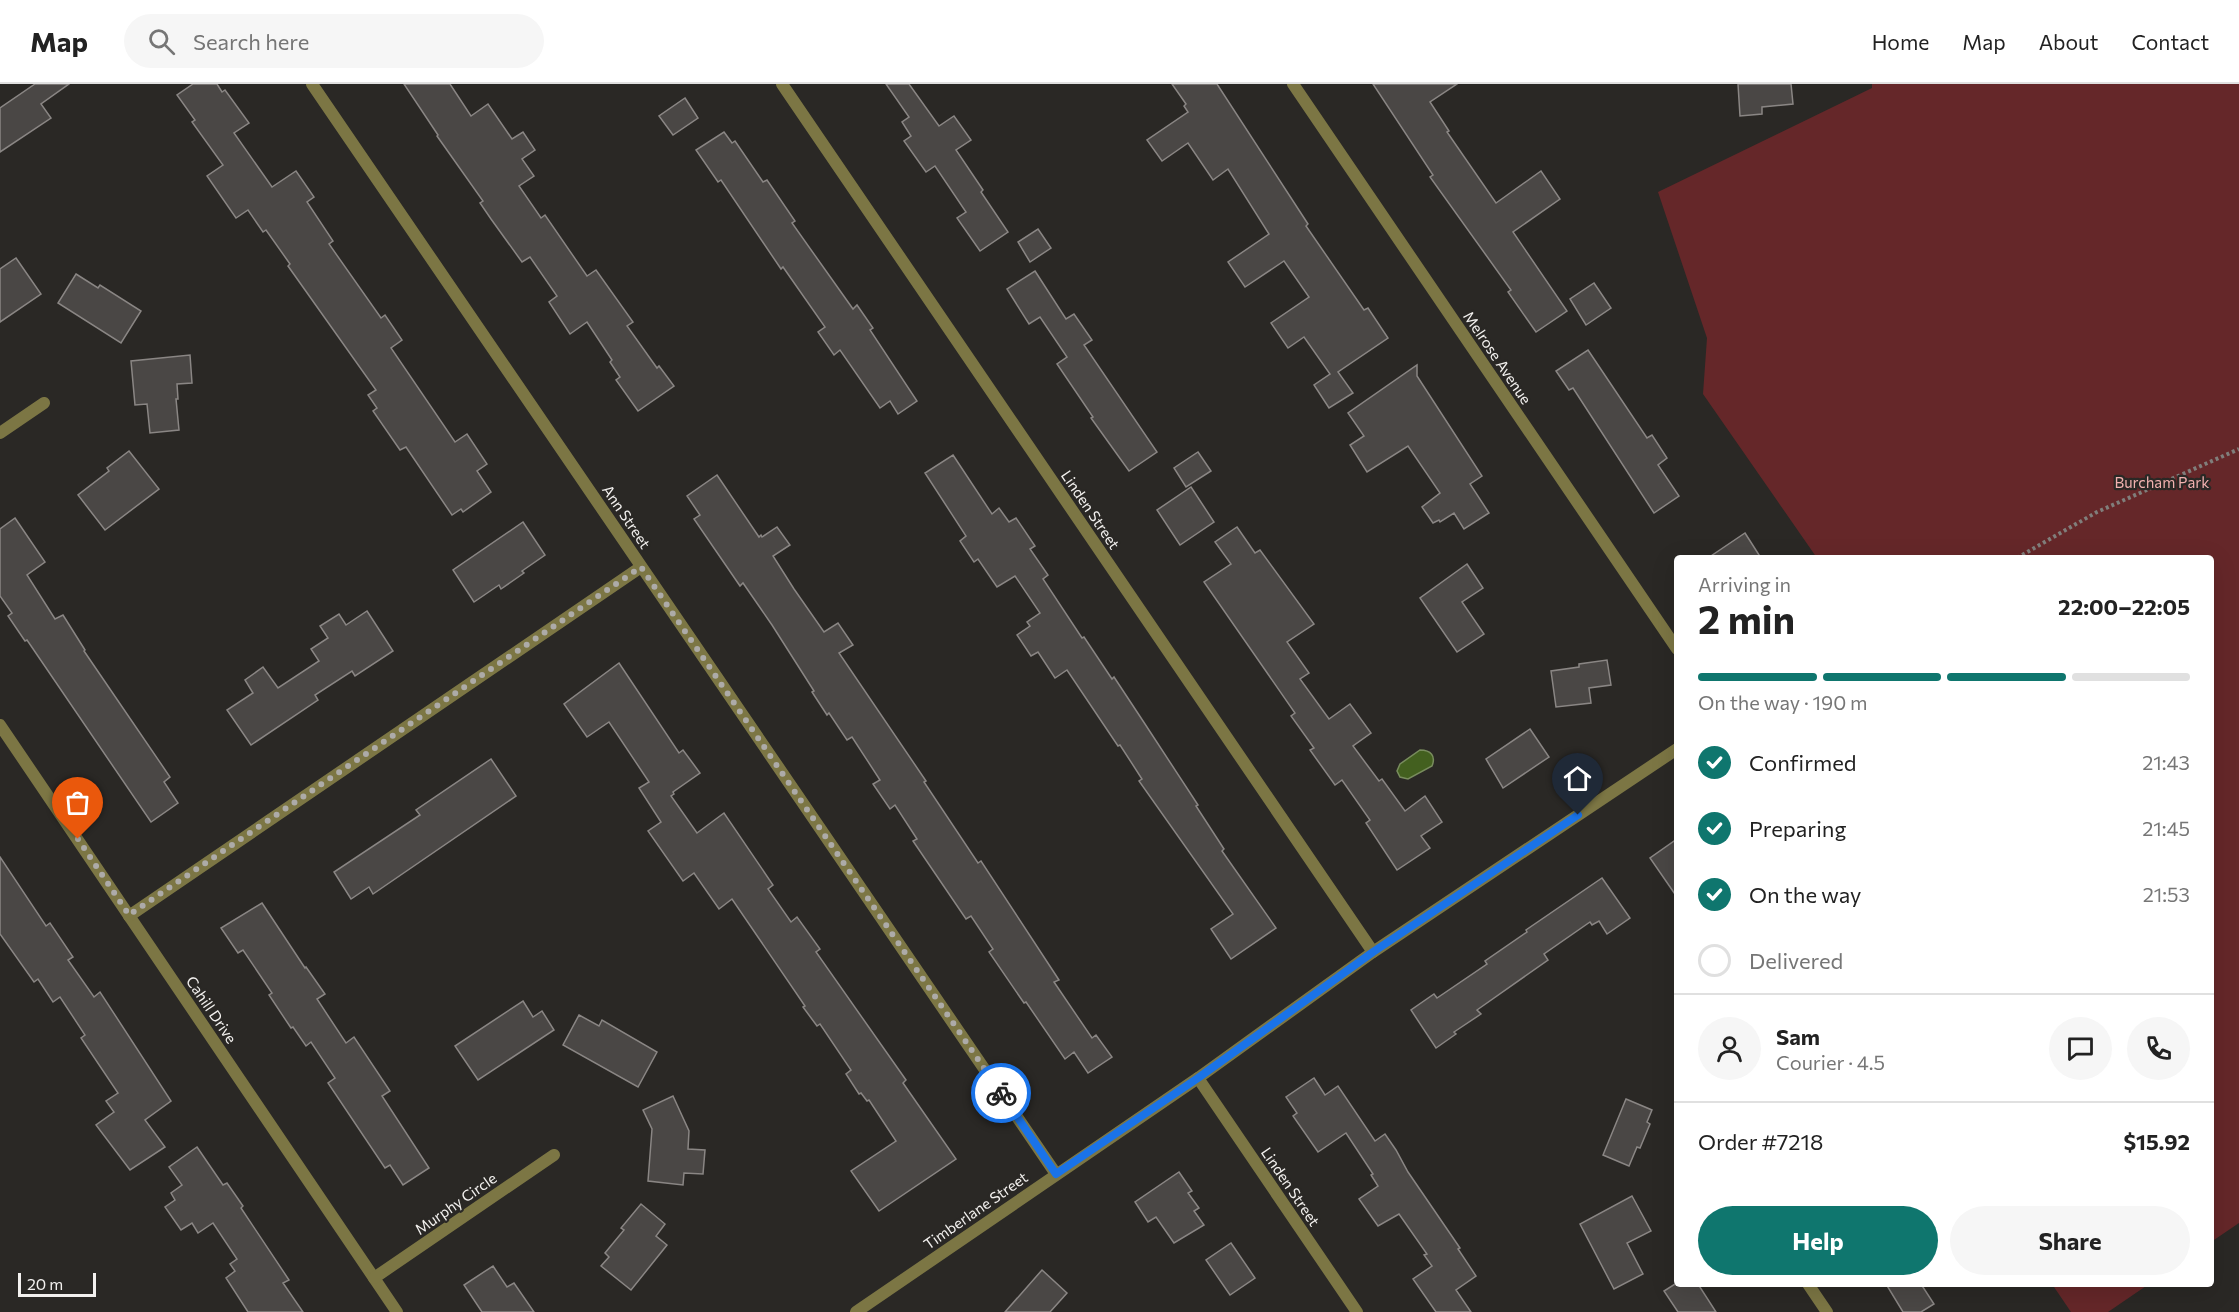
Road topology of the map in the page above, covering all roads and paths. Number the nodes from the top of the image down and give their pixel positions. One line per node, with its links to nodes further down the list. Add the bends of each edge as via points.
1 (312, 84): 8 (street, Ann Street)
2 (782, 84): 13 (street, Linden Street)
3 (1293, 84): 9 (street, Melrose Avenue)
4 (44, 403): 5 (street)
5 (0, 433)
6 (2239, 449): 7 (path, via 2097,512)
7 (2022, 555)
8 (641, 567): 12 (street); 16 (street, Ann Street)
9 (1674, 645)
10 (0, 725): 12 (street, Cahill Drive)
11 (1674, 751): 13 (street, Timberlane Street)
12 (129, 915): 17 (street, Cahill Drive)
13 (1373, 952): 14 (street, Timberlane Street)
14 (1198, 1078): 16 (street, Timberlane Street); 21 (street, Linden Street)
15 (554, 1155): 17 (street, Murphy Circle)
16 (1056, 1174): 19 (street, Timberlane Street)
17 (374, 1278): 20 (street, Cahill Drive)
18 (1810, 1287): 22 (street)
19 (864, 1310)
20 (398, 1312)
21 (1358, 1312)
22 (1827, 1312)

